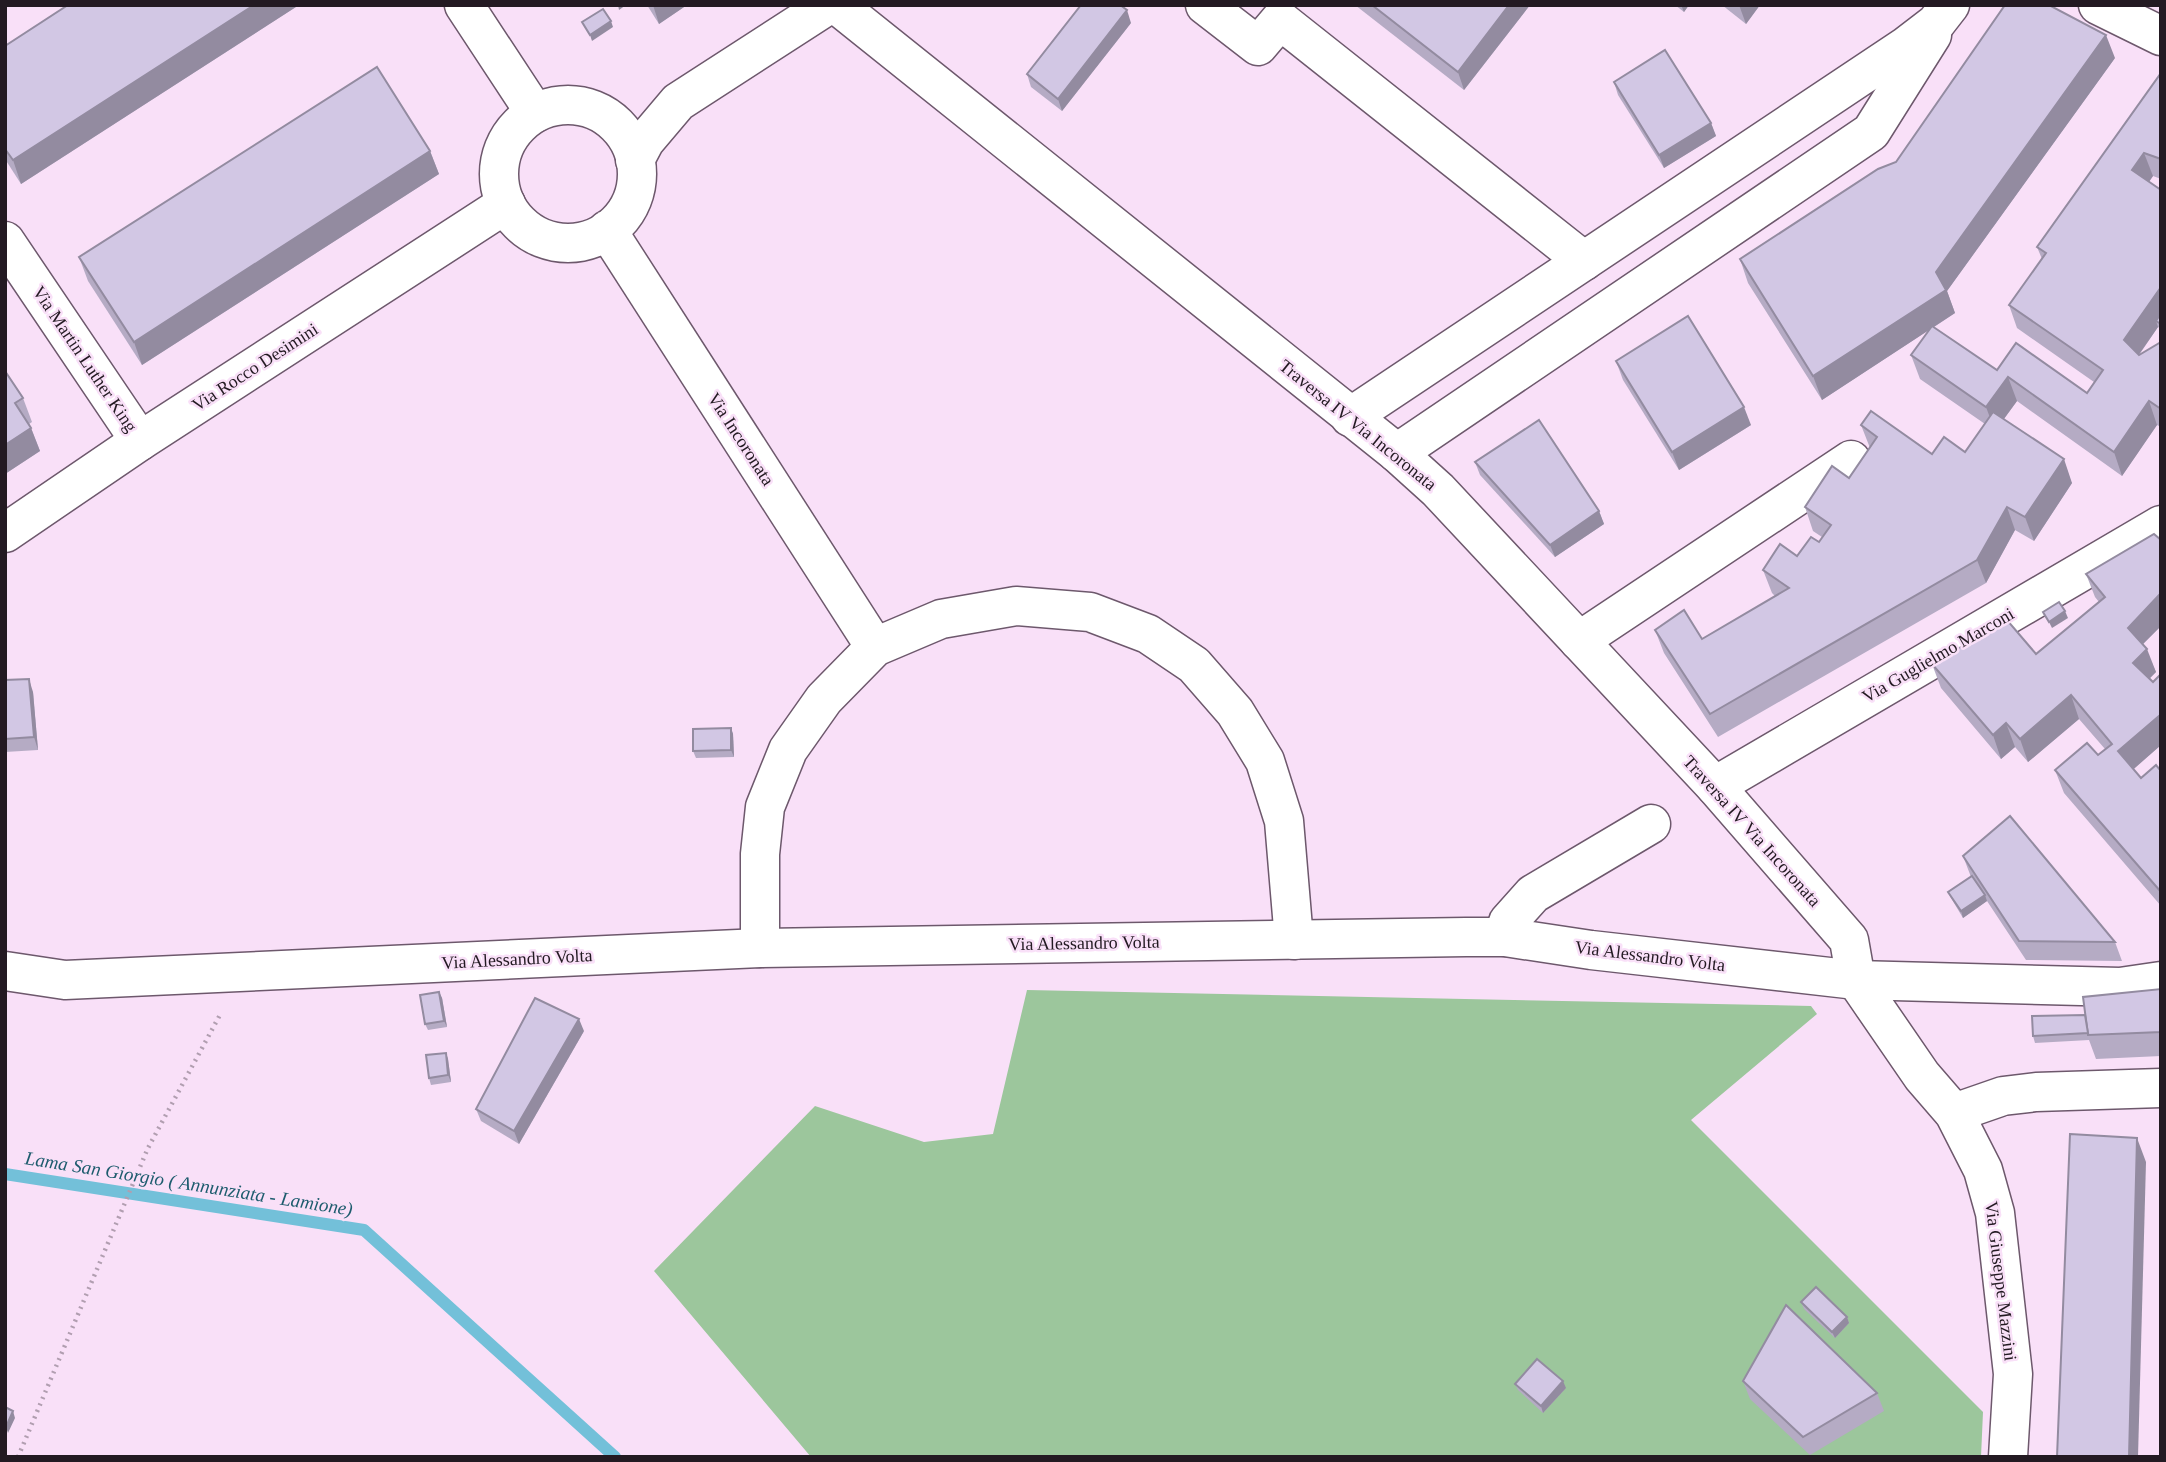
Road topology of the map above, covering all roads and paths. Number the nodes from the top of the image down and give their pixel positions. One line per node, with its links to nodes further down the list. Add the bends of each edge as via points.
1 (464, 5): 9 (street)
2 (828, 5): 8 (street)
3 (837, 5): 16 (street, Traversa IV Via Incoronata)
4 (1205, 5): 15 (street, via 1258,46 1280,20)
5 (2098, 5): 7 (street)
6 (1942, 14): 15 (street, via 1906,46); 18 (street, via 1930,42 1871,132)
7 (2161, 36)
8 (678, 102): 10 (street, via 626,114); 11 (street)
9 (535, 113): 10 (street, via 556,106 579,106); 12 (street, via 518,126 499,164 499,185)
10 (600, 113): 11 (street, via 629,141)
11 (635, 160): 13 (street, via 632,200)
12 (506, 204): 13 (street, via 518,222 552,241 590,240); 17 (street, Via Rocco Desimini)
13 (607, 230): 23 (street, Via Incoronata)
14 (5, 242): 17 (street, Via Martin Luther King)
15 (1584, 261): 16 (street)
16 (1350, 417): 18 (street, Traversa IV Via Incoronata)
17 (141, 441): 21 (street, Via Rocco Desimini)
18 (1397, 453): 22 (street, Traversa IV Via Incoronata, via 1438,490)
19 (1851, 460): 22 (street)
20 (2161, 524): 24 (street, Via Guglielmo Marconi)
21 (5, 533)
22 (1579, 641): 24 (street, Traversa IV Via Incoronata)
23 (875, 647): 27 (street, via 941,619 1016,606 1090,612 1148,634 1194,665 1235,712 1265,761 1284,821); 28 (street, via 824,699 788,750 765,807)
24 (1715, 786): 31 (street, Traversa IV Via Incoronata, via 1849,940)
25 (1651, 824): 26 (street, via 1533,894 1508,922)
26 (1505, 937): 27 (street, Via Alessandro Volta); 31 (street, Via Alessandro Volta)
27 (1294, 940): 28 (street, Via Alessandro Volta)
28 (760, 948): 30 (street, Via Alessandro Volta)
29 (5, 971): 30 (street, Via Alessandro Volta, via 65,980)
30 (242, 972): 35 (path, via 148,1148)
31 (1856, 980): 32 (street, Via Alessandro Volta, via 2120,987); 34 (street, Via Giuseppe Mazzini, via 1922,1076)
32 (2161, 981)
33 (2161, 1088): 34 (street, via 2036,1092 2003,1096)
34 (1954, 1113): 36 (street, Via Giuseppe Mazzini, via 1983,1170 1995,1213 2013,1374)
35 (18, 1457)
36 (2008, 1457)

